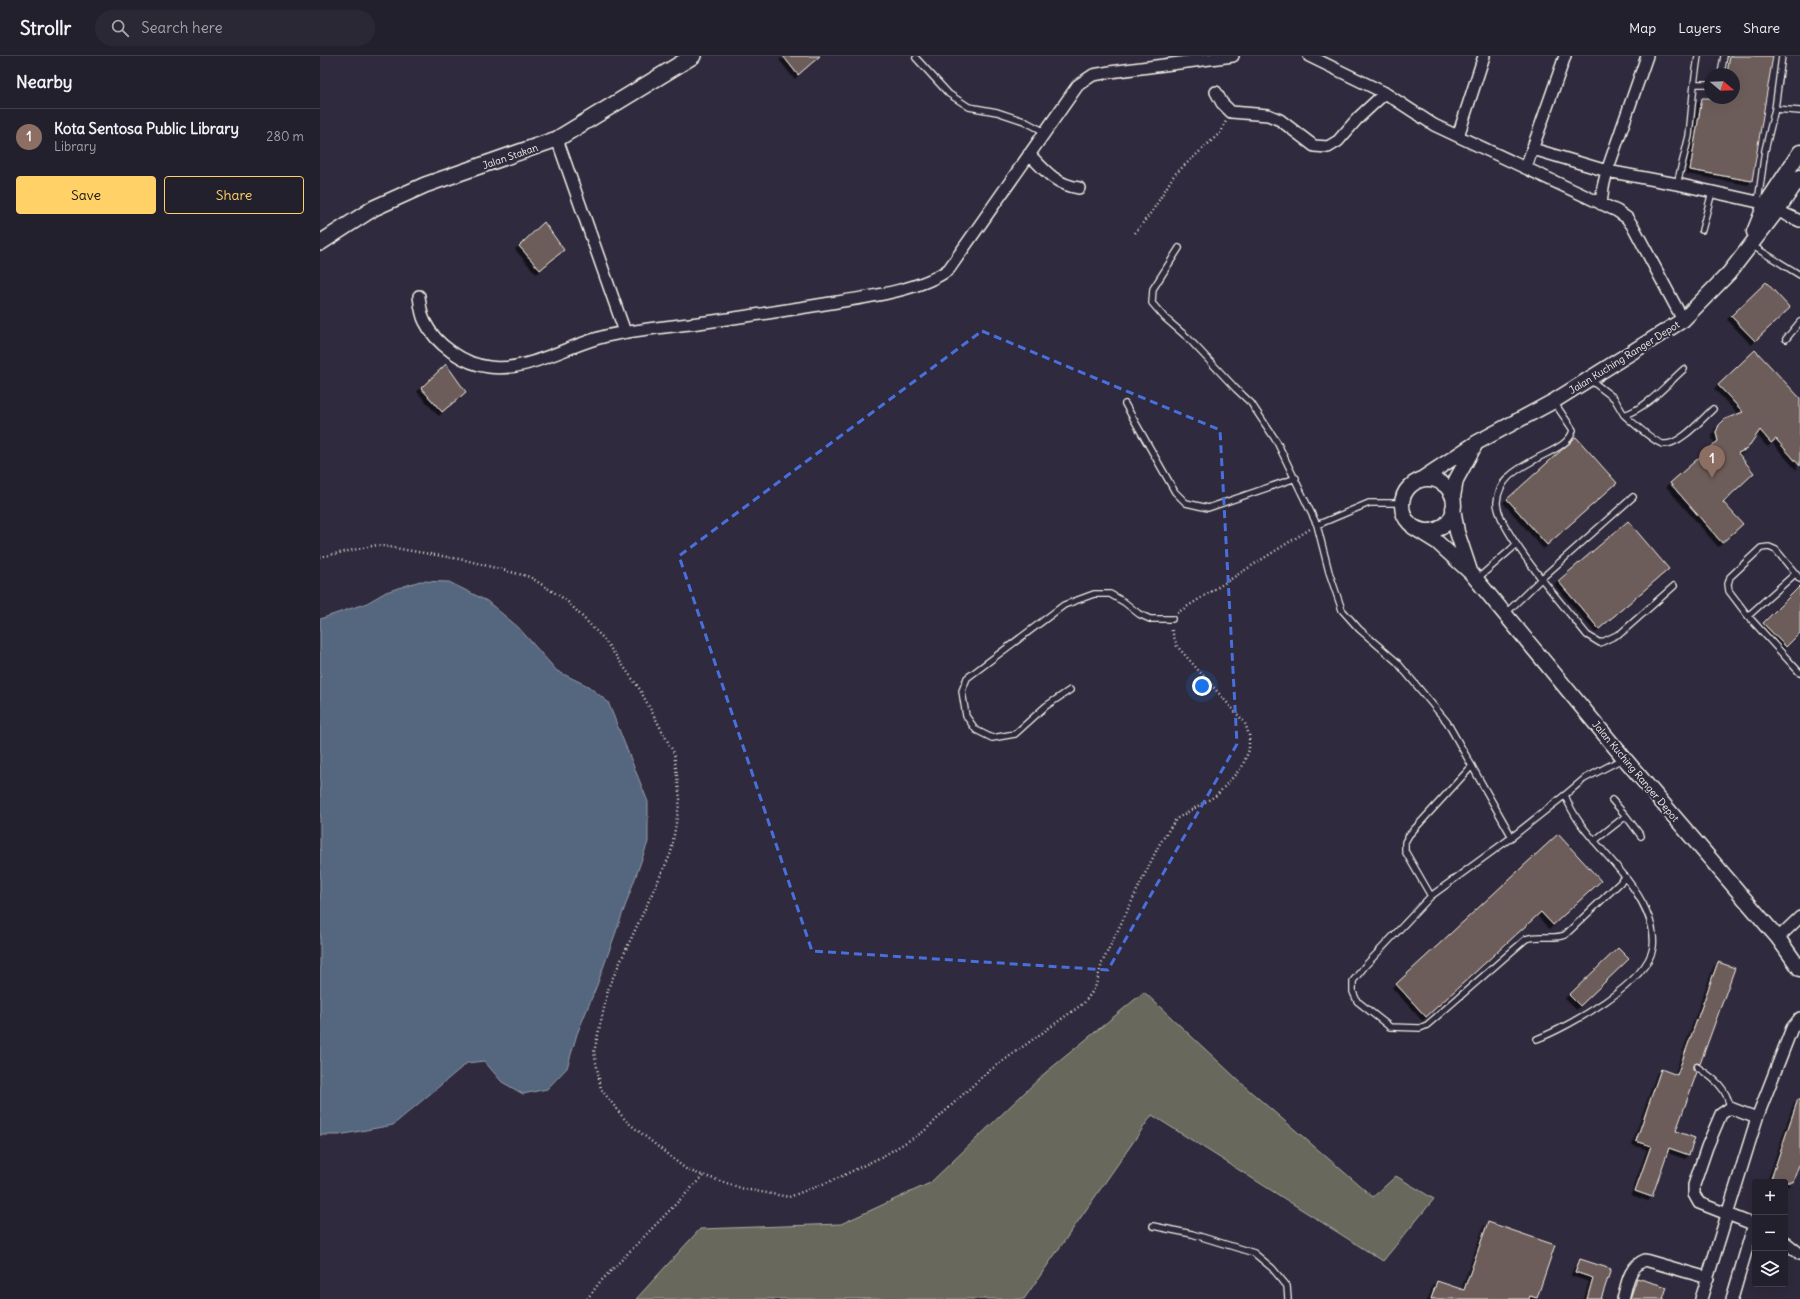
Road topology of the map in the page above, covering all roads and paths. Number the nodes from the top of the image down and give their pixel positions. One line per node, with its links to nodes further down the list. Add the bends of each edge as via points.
1 (1233, 56): 19 (street, via 1093,75 1078,85)
2 (1309, 56): 15 (street)
3 (1484, 56): 20 (street)
4 (1565, 56): 22 (street)
5 (1647, 56): 26 (street)
6 (1698, 56): 12 (lane)
7 (1724, 56): 11 (lane)
8 (1782, 56): 16 (lane)
9 (684, 58): 21 (main road, Jalan Stakan)
10 (916, 58): 19 (lane, via 949,94 969,107 997,112 1024,121)
11 (1722, 68)
12 (1694, 84): 13 (lane); 28 (lane, via 1689,136)
13 (1704, 84)
14 (1216, 92): 18 (street)
15 (1385, 93): 18 (street, via 1338,141 1328,147 1314,146 1280,120 1268,115); 20 (street, via 1434,125)
16 (1775, 109): 17 (lane); 32 (lane, via 1765,150)
17 (1800, 111)
18 (1231, 112): 35 (path, via 1221,132 1174,175 1153,210)
19 (1045, 132): 24 (street)
20 (1458, 136): 25 (street)
21 (557, 140): 36 (main road, Jalan Stakan, via 425,185 374,208); 43 (street)
22 (1533, 149): 25 (street); 26 (street)
23 (1800, 152): 32 (street, Jalan Kuching Ranger Depot)
24 (1029, 154): 29 (street, via 1059,183); 43 (street, via 949,269 942,275 895,291 851,300)
25 (1526, 167): 31 (street)
26 (1607, 171): 28 (street); 31 (street)
27 (1800, 177): 32 (street, Jalan Kuching Ranger Depot)
28 (1678, 184): 30 (street)
29 (1079, 188)
30 (1712, 192): 32 (street); 34 (lane)
31 (1601, 204): 41 (street, via 1628,218)
32 (1767, 206): 33 (street); 37 (street, Jalan Kuching Ranger Depot)
33 (1800, 221)
34 (1702, 230)
35 (1135, 233)
36 (320, 243)
37 (1750, 244): 39 (lane); 41 (street, Jalan Kuching Ranger Depot, via 1729,273)
38 (1178, 248): 52 (lane, via 1153,289 1152,303 1251,403 1277,442)
39 (1800, 275)
40 (419, 296): 43 (street, via 424,321 436,339 452,353 489,368 530,363 578,343)
41 (1683, 320): 46 (street, Jalan Kuching Ranger Depot)
42 (1800, 322): 44 (lane)
43 (625, 332)
44 (1786, 339)
45 (1684, 369): 50 (lane, via 1641,406)
46 (1589, 378): 47 (street, Jalan Kuching Ranger Depot); 50 (lane, via 1614,398)
47 (1554, 401): 51 (street, Jalan Kuching Ranger Depot); 59 (lane, via 1573,430 1572,436 1510,474 1500,490 1497,502 1500,519)
48 (1125, 404): 52 (lane, via 1175,492 1186,502 1208,508)
49 (1713, 409): 50 (lane, via 1680,439 1669,444 1662,444)
50 (1624, 415)
51 (1476, 443): 53 (street, Jalan Kuching Ranger Depot); 56 (street, via 1456,480)
52 (1296, 478): 57 (lane)
53 (1420, 480): 55 (street, via 1406,491); 56 (street, via 1436,480 1444,484)
54 (1633, 497): 63 (lane)
55 (1402, 503): 57 (lane, via 1369,503); 58 (street, via 1404,514)
56 (1453, 503): 58 (street, via 1449,520 1441,527 1430,531); 62 (street, via 1457,532)
57 (1317, 525): 68 (path, via 1180,609); 72 (lane, via 1342,610 1359,629 1397,662 1447,722)
58 (1414, 527): 62 (street, Jalan Kuching Ranger Depot, via 1437,542)
59 (1516, 545): 62 (lane); 63 (lane)
60 (320, 557): 89 (path, via 377,545 465,560 530,577 566,600 603,638 639,688 674,753 680,799 671,853 609,986 594,1052 601,1089 626,1121 687,1170)
61 (1795, 574): 64 (lane); 67 (lane); 67 (lane, via 1776,550 1769,547 1761,548 1730,577 1728,584 1729,591)
62 (1473, 576): 66 (street, Jalan Kuching Ranger Depot)
63 (1542, 578): 65 (lane, via 1587,636 1600,642 1621,633); 66 (lane)
64 (1800, 579)
65 (1674, 586)
66 (1505, 614): 71 (street, Jalan Kuching Ranger Depot)
67 (1748, 616): 69 (lane)
68 (1172, 619): 70 (lane, via 1150,619 1110,594 1094,594 1064,605 967,678 962,692 966,716 976,730 992,738 1016,734 1046,706); 89 (path, via 1171,631 1177,646 1245,723 1249,735 1248,750 1242,767 1216,795 1176,819 1159,845 1102,963 1095,988 1084,1003 986,1072 924,1132 836,1179 788,1197 744,1189)
69 (1800, 673)
70 (1070, 690)
71 (1624, 758): 73 (lane, via 1584,779); 82 (street, Jalan Kuching Ranger Depot)
72 (1472, 766): 77 (lane); 80 (lane, via 1409,835 1406,842 1405,851)
73 (1565, 795): 77 (lane); 78 (lane, via 1570,808)
74 (1612, 800): 75 (lane)
75 (1626, 816): 76 (lane); 78 (lane)
76 (1641, 836)
77 (1512, 837): 80 (lane)
78 (1594, 841): 79 (lane)
79 (1626, 877): 80 (lane, via 1565,935 1556,938 1526,938 1427,1025 1420,1028 1390,1028 1357,1001 1353,992 1354,981); 85 (lane, via 1648,915 1653,947 1646,964 1634,978 1592,1012)
80 (1431, 896)
81 (1800, 917): 82 (street)
82 (1778, 938): 83 (street, Jalan Kuching Ranger Depot)
83 (1800, 969)
84 (1800, 1018): 88 (street, via 1792,1028)
85 (1537, 1039)
86 (1697, 1067): 87 (lane, via 1719,1083 1727,1095)
87 (1730, 1108): 88 (street); 90 (street, via 1721,1114 1694,1185 1694,1194 1699,1203)
88 (1757, 1118): 90 (street)
89 (704, 1175): 97 (path, via 600,1282)
90 (1728, 1214): 91 (street); 96 (street)
91 (1752, 1223)
92 (1153, 1226): 98 (lane, via 1192,1234 1254,1253 1272,1268 1287,1286)
93 (1752, 1231): 101 (street)
94 (1788, 1244): 95 (street)
95 (1799, 1250)
96 (1708, 1278): 99 (street, via 1645,1260 1638,1262 1632,1270); 100 (street)
97 (587, 1299)
98 (1288, 1299)
99 (1623, 1299)
100 (1702, 1299)
101 (1732, 1299)

